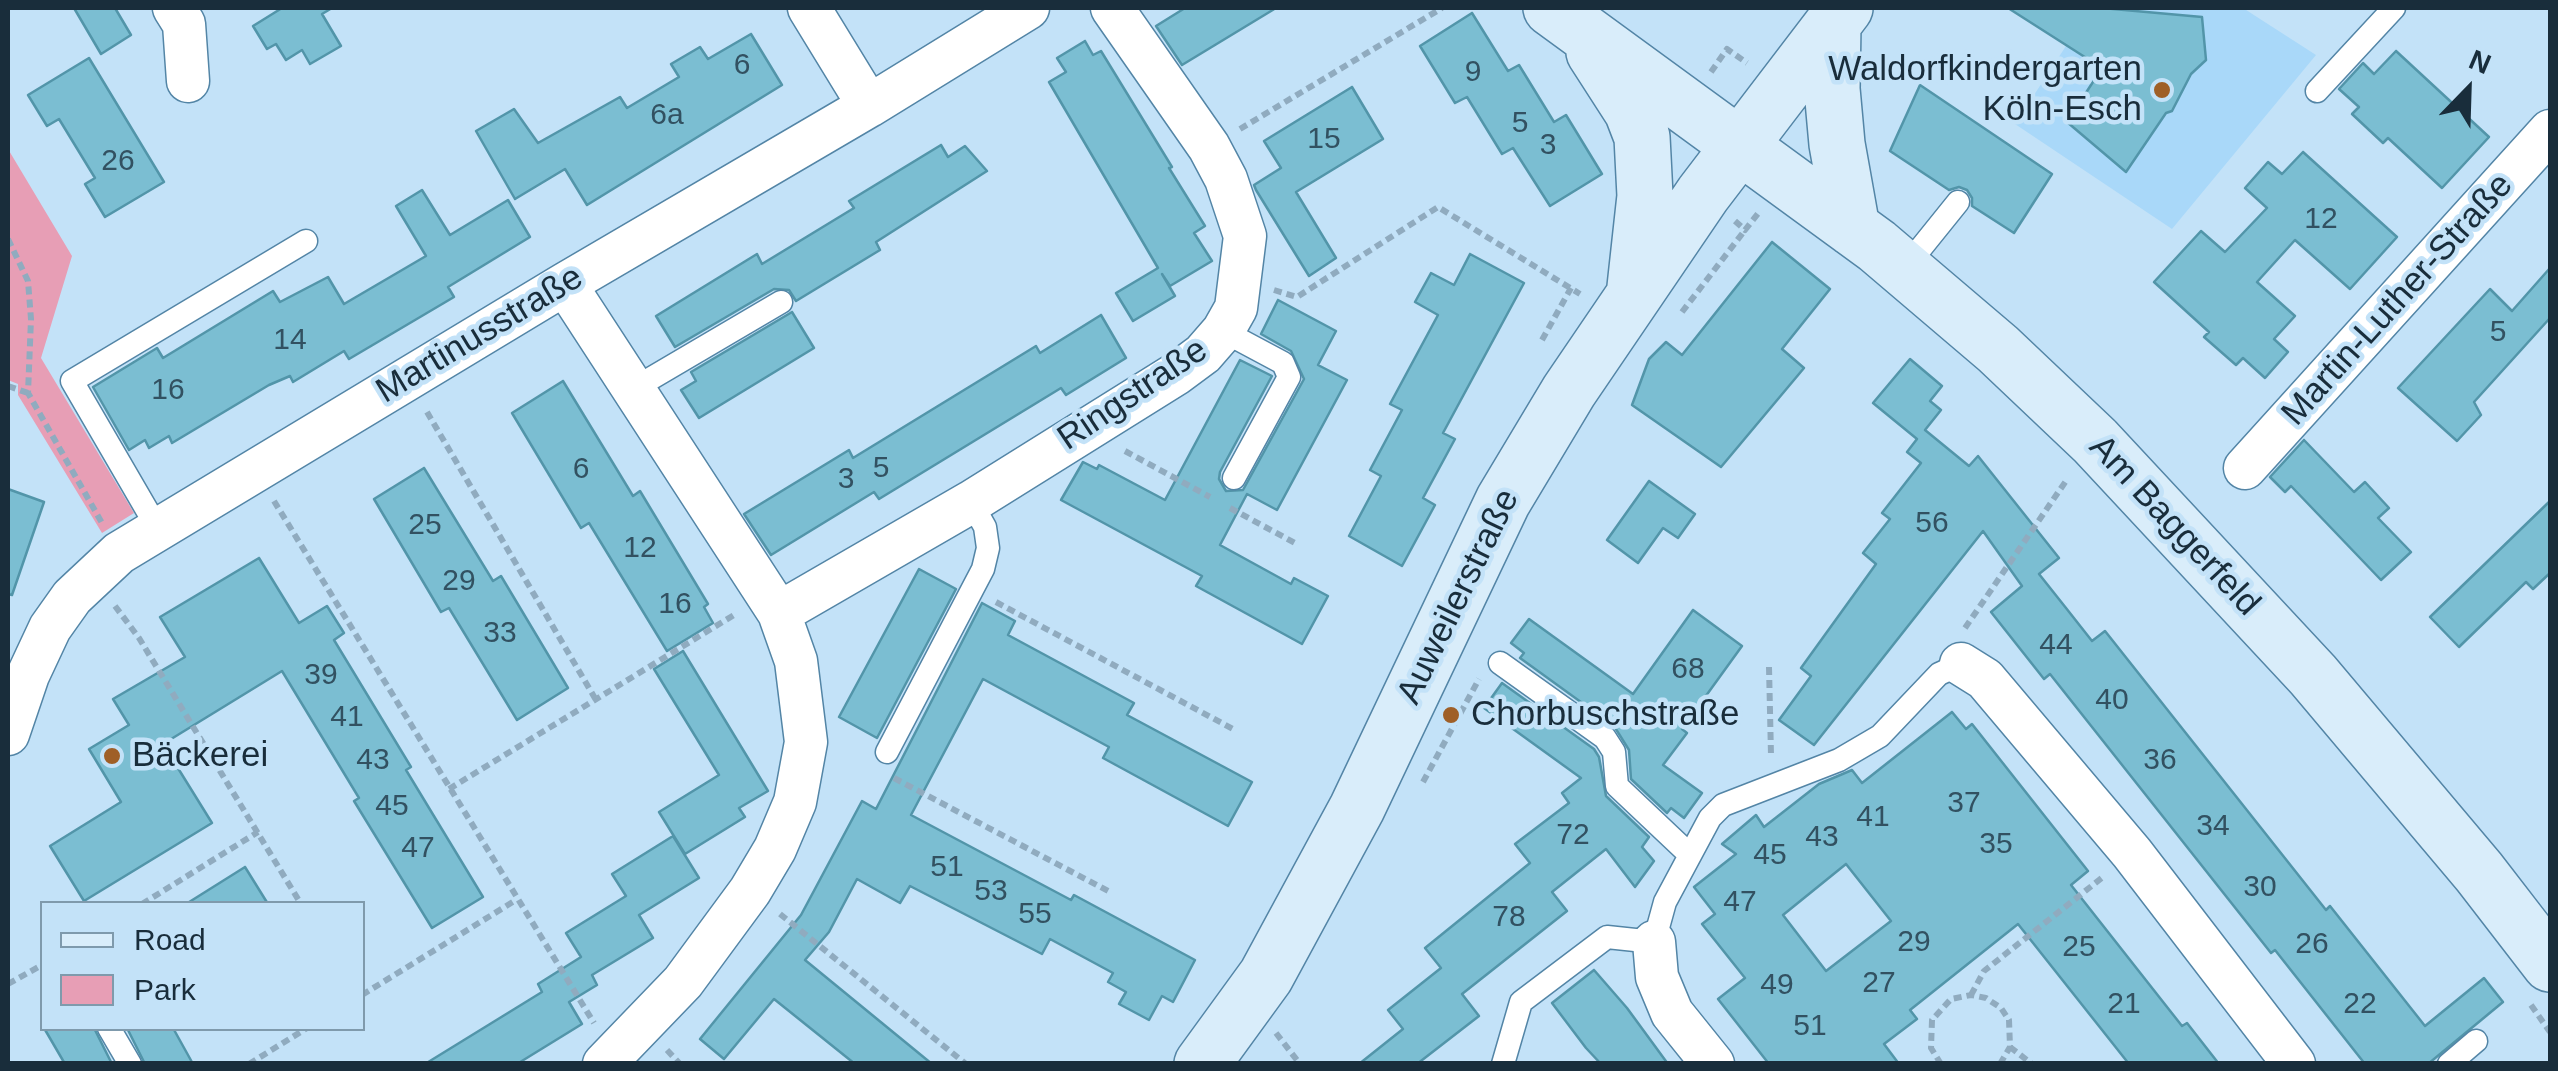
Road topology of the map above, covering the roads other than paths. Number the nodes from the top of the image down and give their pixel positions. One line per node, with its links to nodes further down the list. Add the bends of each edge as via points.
1 (174, 8): 8 (street, via 184,24)
2 (809, 8): 10 (street)
3 (1028, 8): 10 (street, Martinusstraße)
4 (1112, 8): 20 (street, Ringstraße, via 1226,178 1245,236 1236,308)
5 (2394, 8): 9 (lane)
6 (1839, 16): 12 (main road, Auweilerstraße); 14 (main road, via 1837,144)
7 (1564, 17): 12 (main road); 19 (main road, via 1632,111 1642,137 1645,196)
8 (188, 81)
9 (2317, 92)
10 (870, 106): 17 (street, Martinusstraße)
11 (2550, 131): 22 (street, Martin-Luther-Straße)
12 (1740, 146): 14 (main road, Am Baggerfeld); 19 (main road, Auweilerstraße)
13 (1958, 202): 16 (lane)
14 (1852, 228): 16 (main road, Am Baggerfeld)
15 (306, 241): 25 (lane, via 72,381)
16 (1904, 270): 33 (main road, Am Baggerfeld, via 2095,441 2313,675)
17 (565, 284): 21 (street); 25 (street, Martinusstraße)
18 (780, 302): 21 (lane)
19 (1627, 306): 38 (main road, Auweilerstraße, via 1503,501 1357,808 1266,976)
20 (1223, 331): 23 (lane, via 1283,363 1289,377); 24 (street, Ringstraße, via 1176,374)
21 (633, 389): 26 (street)
22 (2244, 468)
23 (1234, 478)
24 (971, 502): 26 (street, Ringstraße); 30 (lane, via 985,527 983,569)
25 (158, 529): 29 (street, Martinusstraße, via 119,553 72,597 28,675)
26 (773, 604): 36 (street, via 796,660 803,701 806,742 795,802 750,891 683,982)
27 (1500, 663): 31 (lane, via 1605,738 1614,752 1617,786)
28 (1961, 664): 31 (lane, via 1940,674 1880,736 1839,760 1723,805); 41 (street, via 1985,679 2132,853)
29 (8, 734)
30 (886, 762)
31 (1690, 855): 32 (lane, via 1665,902)
32 (1654, 942): 39 (lane, via 1607,937 1521,1002); 40 (street, via 1657,976 1672,1013)
33 (2550, 964)
34 (110, 1031): 37 (lane)
35 (2476, 1041): 42 (lane)
36 (609, 1058)
37 (130, 1064)
38 (1202, 1064)
39 (1503, 1064)
40 (1713, 1064)
41 (2294, 1064)
42 (2448, 1064)

